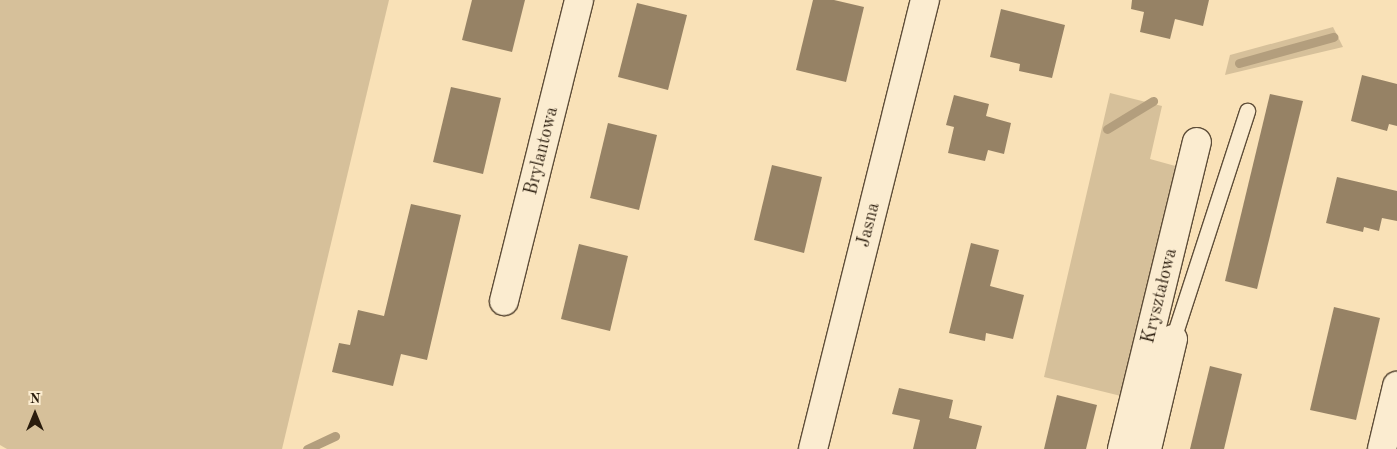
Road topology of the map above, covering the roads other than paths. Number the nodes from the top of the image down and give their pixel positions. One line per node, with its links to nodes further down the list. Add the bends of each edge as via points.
1 (579, 0): 5 (street, Brylantowa)
2 (925, 0): 8 (street, Jasna)
3 (1247, 111): 6 (lane)
4 (1197, 142): 9 (street, Kryształowa)
5 (504, 301)
6 (1173, 339): 10 (street)
7 (1397, 386): 11 (street)
8 (813, 449)
9 (1122, 449)
10 (1147, 449)
11 (1382, 449)

